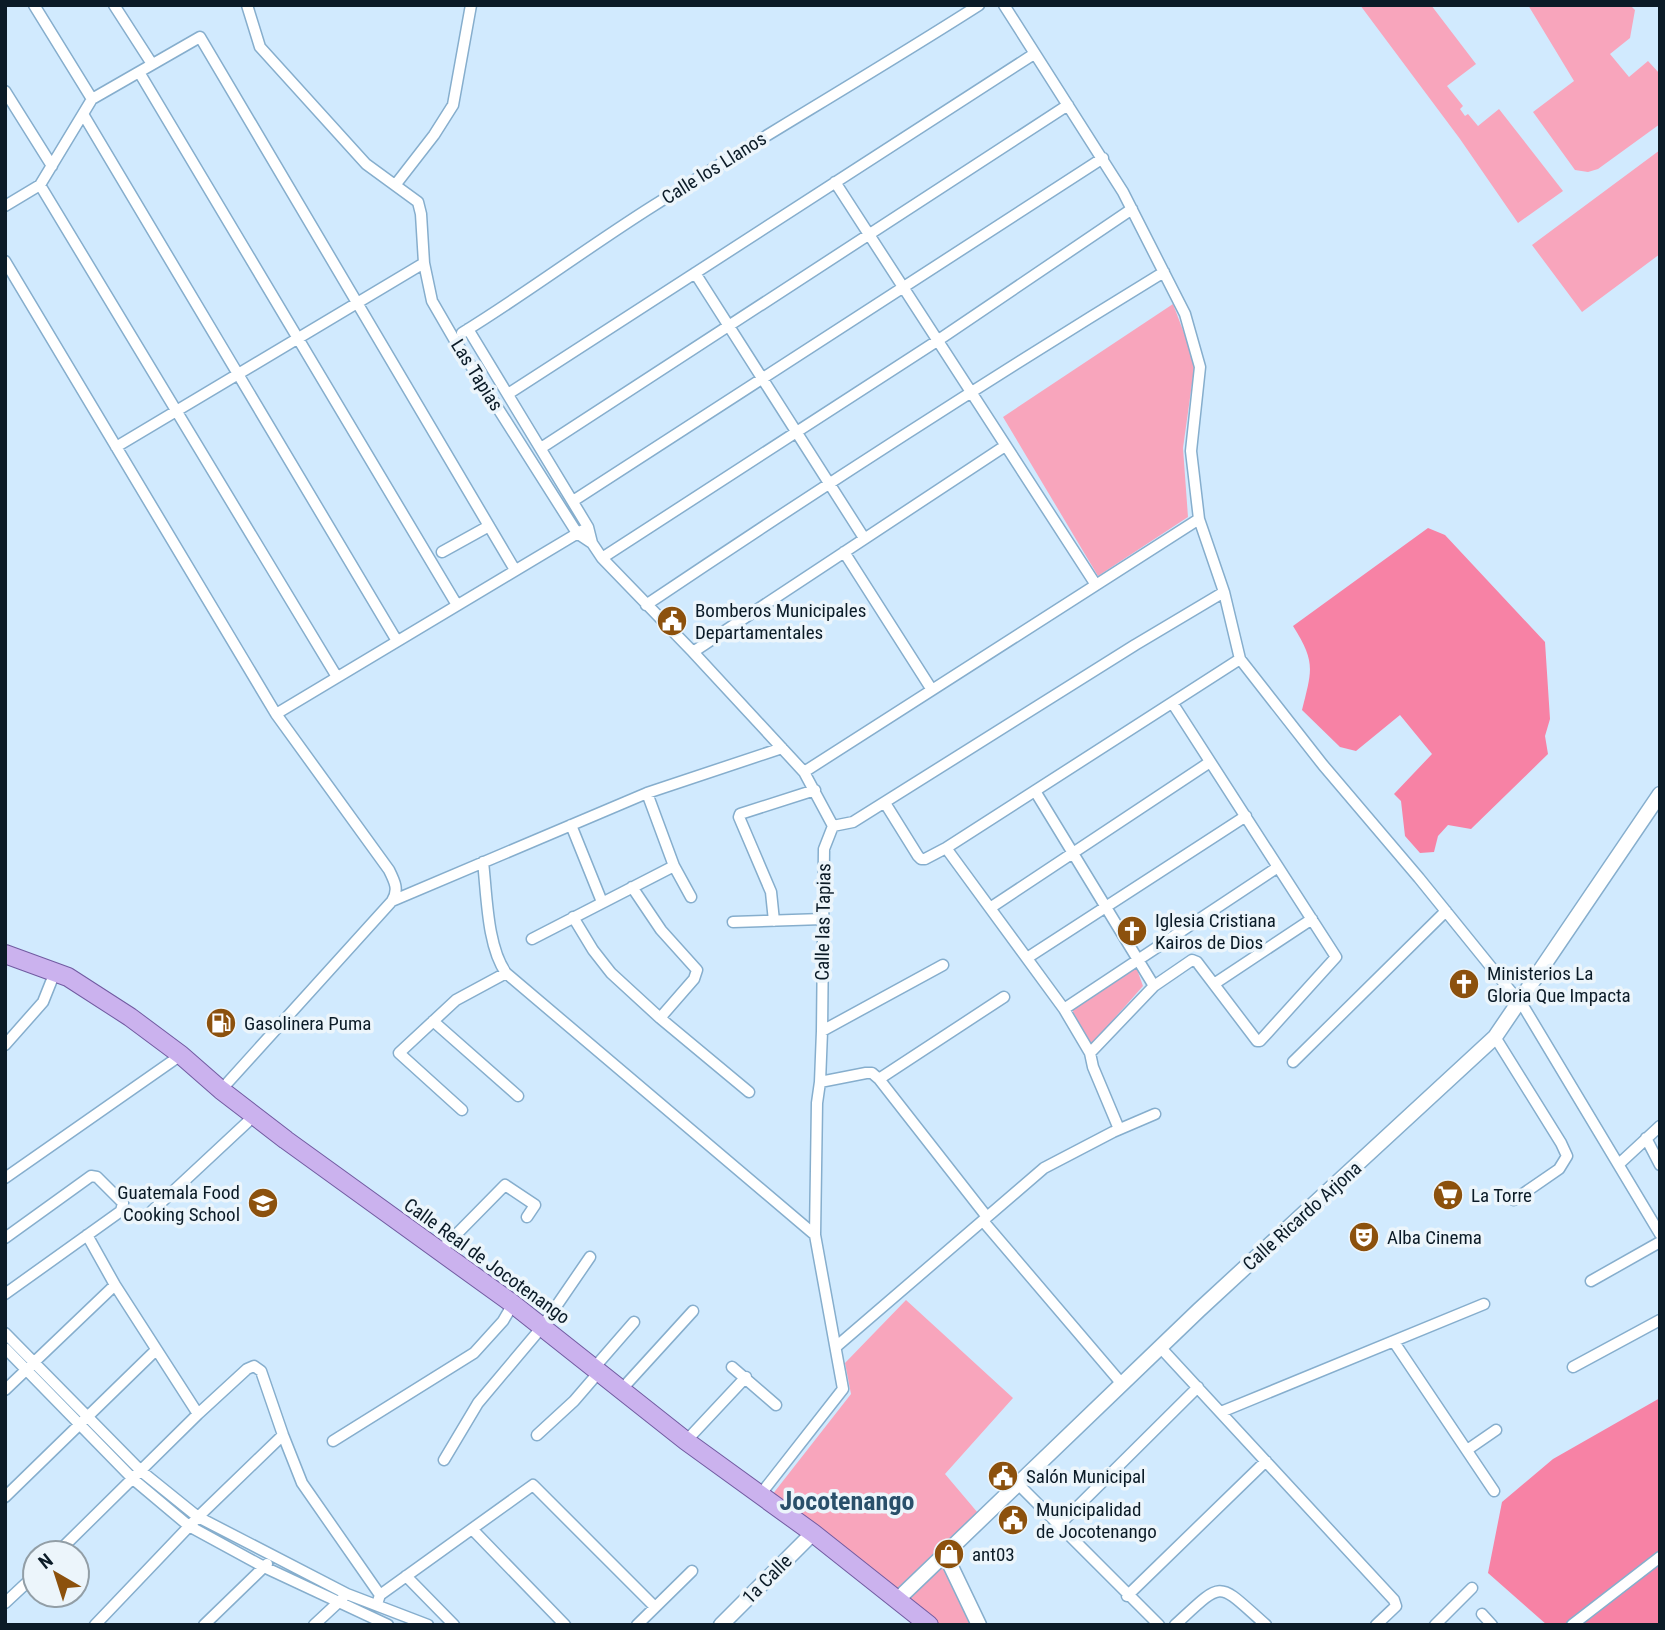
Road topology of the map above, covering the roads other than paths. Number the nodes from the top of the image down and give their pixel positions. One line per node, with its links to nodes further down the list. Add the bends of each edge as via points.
1 (34, 5): 11 (street)
2 (114, 5): 8 (street)
3 (247, 5): 17 (street, Las Tapias, via 260,47 366,164)
4 (471, 5): 17 (street, via 453,105)
5 (979, 5): 29 (street, Calle los Llanos, via 651,208)
6 (1004, 5): 7 (street)
7 (1034, 54): 12 (street); 16 (street)
8 (152, 64): 9 (street); 27 (street, via 198,37 202,39)
9 (139, 72): 11 (street); 30 (street)
10 (5, 91): 15 (street)
11 (92, 99): 13 (street)
12 (1068, 105): 14 (street); 21 (street)
13 (83, 114): 15 (street); 33 (street)
14 (1102, 158): 20 (street); 26 (street)
15 (52, 166): 18 (street)
16 (835, 182): 21 (street); 25 (street)
17 (396, 184): 23 (street, Las Tapias, via 418,202)
18 (40, 185): 19 (street); 37 (street)
19 (5, 206)
20 (1132, 209): 24 (street); 32 (street)
21 (869, 234): 26 (street); 28 (street)
22 (5, 261): 40 (street)
23 (424, 263): 27 (street); 31 (street, Las Tapias, via 432,301)
24 (1164, 272): 35 (street); 44 (street, via 1185,314 1200,367 1191,451)
25 (695, 273): 28 (street); 36 (street)
26 (902, 286): 32 (street); 34 (street)
27 (357, 303): 30 (street); 45 (street)
28 (729, 326): 34 (street); 41 (street)
29 (468, 330): 31 (street, Calle los Llanos); 36 (street, Las Tapias)
30 (296, 338): 33 (street); 56 (street)
31 (454, 338): 47 (street, Las Tapias)
32 (937, 341): 35 (street); 38 (street)
33 (237, 374): 37 (street); 58 (street)
34 (762, 378): 38 (street); 43 (street)
35 (971, 390): 39 (street); 42 (street)
36 (508, 394): 41 (street, Las Tapias)
37 (176, 410): 40 (street); 61 (street)
38 (797, 432): 42 (street); 52 (street)
39 (1005, 446): 48 (street); 54 (street)
40 (116, 447): 64 (street)
41 (541, 448): 43 (street, Las Tapias)
42 (830, 482): 48 (street); 57 (street)
43 (573, 501): 46 (street, Las Tapias)
44 (1199, 519): 54 (street); 55 (street)
45 (489, 526): 50 (street); 53 (street)
46 (588, 527): 47 (street); 49 (street, Las Tapias)
47 (578, 533): 49 (street, Las Tapias); 53 (street)
48 (864, 538): 51 (street)
49 (592, 543): 52 (street)
50 (442, 552)
51 (844, 552): 59 (street); 62 (street)
52 (602, 558): 57 (street)
53 (515, 570): 56 (street)
54 (1096, 585): 62 (street)
55 (1224, 592): 60 (street); 72 (street)
56 (457, 605): 58 (street)
57 (646, 605): 59 (street)
58 (397, 641): 61 (street)
59 (693, 652): 65 (street)
60 (1240, 659): 63 (street); 87 (street)
61 (337, 677): 64 (street)
62 (932, 690): 67 (street)
63 (1172, 704): 66 (street); 69 (street)
64 (276, 714): 83 (street, via 389,870 396,884)
65 (782, 748): 67 (street); 70 (street)
66 (1210, 762): 73 (street); 77 (street)
67 (804, 772): 68 (street)
68 (815, 790): 75 (street); 91 (street, via 739,817 771,892)
69 (1035, 791): 76 (street); 77 (street)
70 (647, 793): 74 (street); 79 (street)
71 (1660, 794): 103 (street, Calle Ricardo Arjona)
72 (885, 803): 75 (street, via 853,822); 76 (street, via 921,859)
73 (1246, 816): 80 (street); 86 (street)
74 (571, 825): 78 (street); 84 (street)
75 (833, 827): 89 (street, Calle las Tapias, via 824,849)
76 (946, 848): 85 (street)
77 (1072, 853): 85 (street); 86 (street)
78 (483, 862): 83 (street); 99 (street, via 494,947)
79 (674, 866): 81 (street); 82 (street)
80 (1278, 867): 90 (street); 96 (street)
81 (632, 887): 84 (street); 105 (street, via 661,930 697,970)
82 (691, 897)
83 (392, 901): 115 (street)
84 (603, 902): 88 (street)
85 (990, 908): 95 (street)
86 (1105, 908): 95 (street); 96 (street)
87 (1447, 911): 103 (street); 112 (street)
88 (573, 917): 93 (street); 105 (street, via 611,973)
89 (823, 919): 91 (street); 107 (street, Calle las Tapias)
90 (1312, 919): 100 (street); 100 (street, via 1336,957 1260,1041)
91 (774, 921): 92 (street)
92 (733, 922)
93 (532, 939)
94 (5, 954): 98 (main road, Calle Real de Jocotenango)
95 (1027, 958): 104 (street)
96 (1138, 960): 101 (street); 104 (street)
97 (943, 965): 107 (street)
98 (55, 972): 109 (street, via 43,1002); 111 (main road, Calle Real de Jocotenango, via 130,1017)
99 (506, 973): 106 (street, via 456,1000); 133 (street)
100 (1214, 984): 101 (street, via 1192,960)
101 (1154, 986): 110 (street)
102 (1004, 997): 113 (street)
103 (1519, 1002): 108 (street, Calle Ricardo Arjona); 124 (street)
104 (1064, 1009): 110 (street)
105 (660, 1018): 116 (street)
106 (433, 1021): 117 (street); 118 (street, via 399,1053)
107 (822, 1031): 114 (street, Calle las Tapias)
108 (1495, 1037): 127 (street, via 1567,1156 1559,1169); 150 (street, Calle Ricardo Arjona)
109 (5, 1045)
110 (1090, 1053): 122 (street)
111 (181, 1055): 115 (main road, Calle Real de Jocotenango); 126 (street)
112 (1293, 1062)
113 (879, 1079): 114 (street, via 866,1073); 130 (street)
114 (820, 1082): 133 (street, Calle las Tapias)
115 (221, 1090): 120 (main road, Calle Real de Jocotenango)
116 (749, 1092)
117 (518, 1096)
118 (462, 1110)
119 (1155, 1114): 122 (street)
120 (254, 1115): 128 (street); 136 (main road, Calle Real de Jocotenango)
121 (1660, 1126): 123 (street)
122 (1119, 1129): 130 (street, via 1044,1168)
123 (1646, 1138): 124 (street); 125 (street)
124 (1619, 1164): 131 (street)
125 (1660, 1165)
126 (5, 1178)
127 (1514, 1200)
128 (152, 1211)
129 (527, 1217): 136 (street, via 535,1205 505,1185)
130 (985, 1219): 149 (street); 158 (street)
131 (1660, 1234)
132 (87, 1235): 134 (street, via 123,1207 94,1176); 139 (street); 140 (street)
133 (815, 1235): 149 (street, Calle las Tapias)
134 (5, 1238)
135 (1660, 1242): 138 (street)
136 (440, 1251): 141 (main road, Calle Real de Jocotenango)
137 (590, 1257): 146 (street)
138 (1591, 1281)
139 (116, 1285): 152 (street); 153 (street)
140 (5, 1294)
141 (513, 1304): 146 (main road, Calle Real de Jocotenango); 169 (street, via 474,1353)
142 (1484, 1304): 148 (street)
143 (693, 1311): 161 (street)
144 (1660, 1320): 155 (street)
145 (634, 1322): 156 (street)
146 (542, 1327): 156 (main road, Calle Real de Jocotenango); 172 (street, via 478,1403)
147 (5, 1333): 153 (street)
148 (1394, 1342): 163 (street); 171 (street)
149 (837, 1346): 177 (street, Calle las Tapias, via 843,1389)
150 (1160, 1347): 158 (street, Calle Ricardo Arjona); 159 (street)
151 (5, 1348): 153 (street)
152 (156, 1350): 164 (street); 165 (street)
153 (30, 1366): 160 (street); 165 (street)
154 (732, 1367): 157 (street)
155 (1573, 1367)
156 (596, 1370): 161 (main road, Calle Real de Jocotenango); 167 (street, via 575,1401)
157 (746, 1377): 162 (street); 170 (street)
158 (1122, 1384): 175 (street, Calle Ricardo Arjona)
159 (1198, 1387): 163 (street); 181 (street)
160 (5, 1390)
161 (621, 1390): 170 (main road, Calle Real de Jocotenango)
162 (776, 1405)
163 (1221, 1412): 173 (street)
164 (198, 1414): 168 (street, via 254,1366 261,1371); 174 (street)
165 (85, 1422): 174 (street); 178 (street)
166 (1496, 1430): 171 (street)
167 (537, 1434)
168 (283, 1435): 179 (street); 196 (street, via 302,1483)
169 (333, 1441)
170 (686, 1441): 177 (main road, Calle Real de Jocotenango)
171 (1467, 1450): 176 (street)
172 (444, 1460)
173 (1266, 1461): 193 (street); 214 (street, via 1396,1603)
174 (137, 1475): 179 (street); 180 (street); 184 (street)
175 (1018, 1484): 181 (street); 185 (street, Calle Ricardo Arjona)
176 (1494, 1491)
177 (760, 1495): 183 (main road, Calle Real de Jocotenango)
178 (5, 1497)
179 (198, 1517): 180 (street); 187 (street)
180 (189, 1526): 188 (street); 202 (street)
181 (1058, 1526): 193 (street)
182 (472, 1529): 190 (street); 198 (street, via 533,1485); 207 (street)
183 (813, 1533): 195 (main road, Calle Real de Jocotenango); 209 (street, 1a Calle)
184 (71, 1539)
185 (945, 1554): 195 (street, Calle Ricardo Arjona); 210 (street)
186 (1660, 1557): 217 (street)
187 (273, 1558): 188 (street); 194 (street)
188 (264, 1566): 194 (street); 203 (street)
189 (692, 1571): 198 (street)
190 (406, 1576): 196 (street); 206 (street)
191 (21, 1588): 197 (street)
192 (1472, 1588): 215 (street)
193 (1127, 1596): 211 (street)
194 (343, 1598): 196 (street); 204 (street); 205 (street)
195 (898, 1598): 201 (main road, Calle Real de Jocotenango)
196 (379, 1599): 200 (street)
197 (5, 1603)
198 (655, 1608): 208 (street)
199 (1482, 1614): 216 (street)
200 (426, 1624)
201 (926, 1624)
202 (95, 1625)
203 (204, 1625)
204 (314, 1625)
205 (388, 1625)
206 (454, 1625)
207 (565, 1625)
208 (638, 1625)
209 (721, 1625)
210 (979, 1625)
211 (1158, 1625)
212 (1175, 1625): 213 (street, via 1219,1590 1229,1592)
213 (1266, 1625)
214 (1376, 1625)
215 (1435, 1625)
216 (1492, 1625)
217 (1572, 1625)

